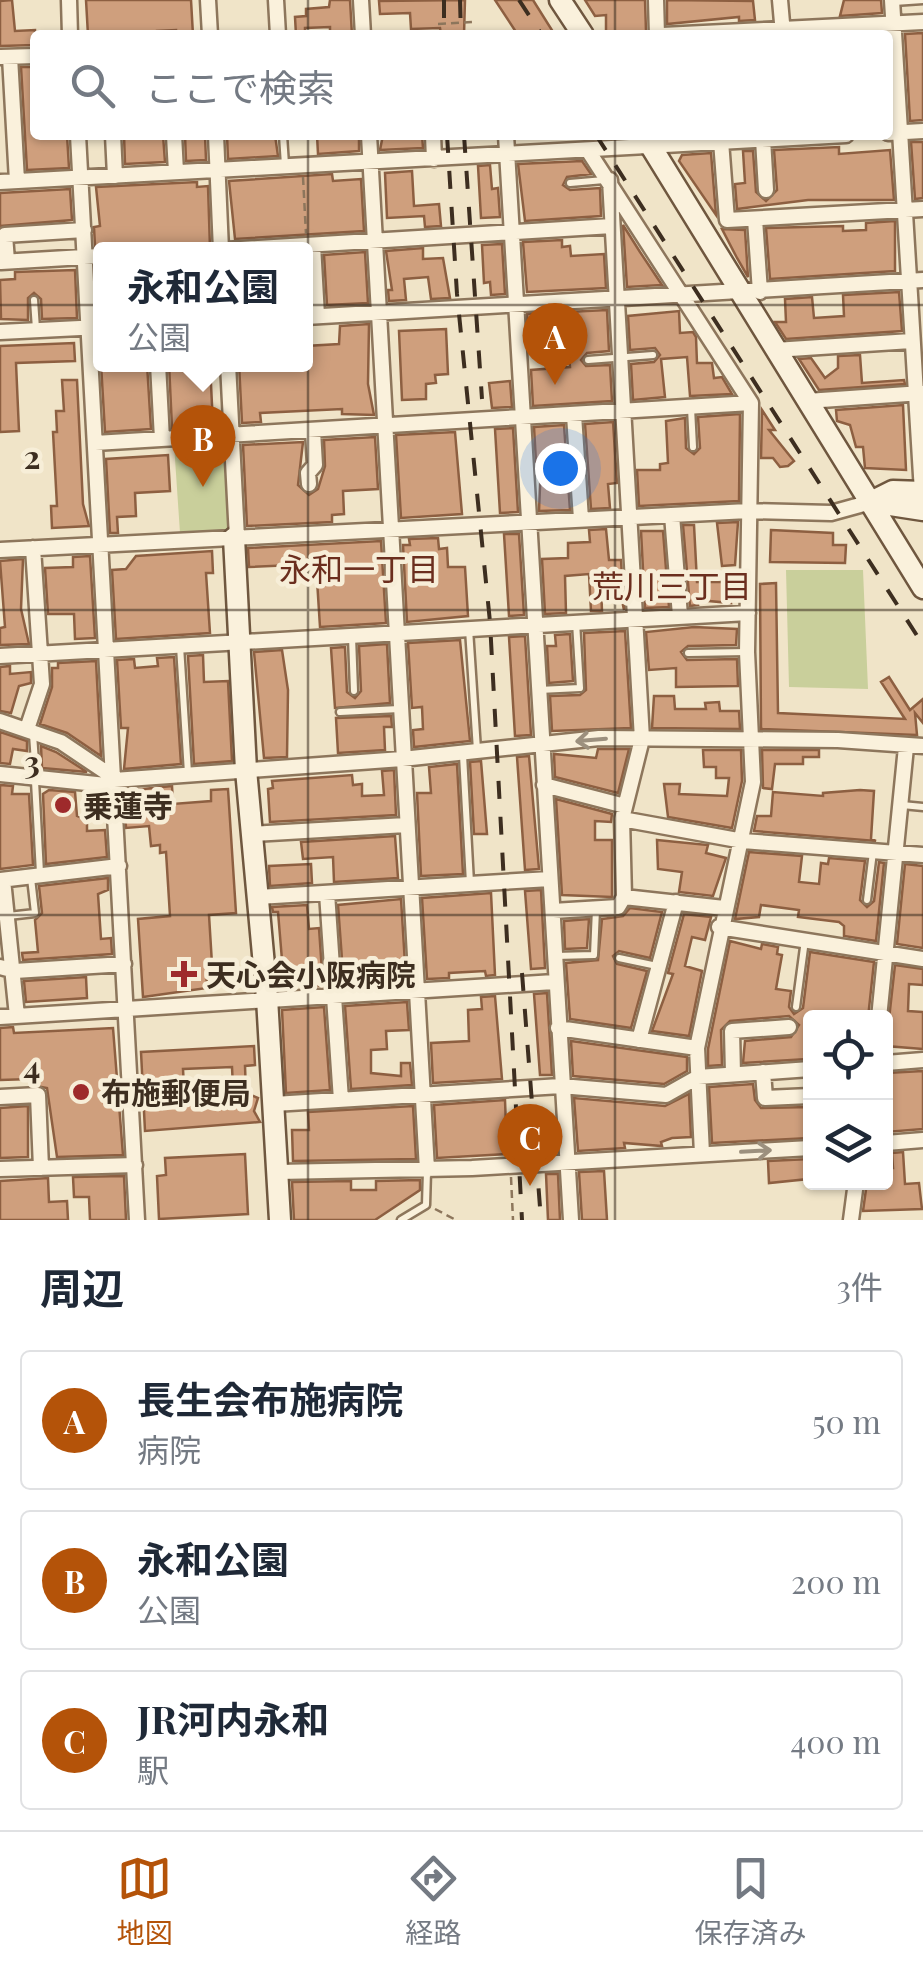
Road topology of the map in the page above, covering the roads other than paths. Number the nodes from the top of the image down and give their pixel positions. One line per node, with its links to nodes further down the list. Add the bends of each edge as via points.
1 (68, 0): 12 (street)
2 (208, 0): 13 (street)
3 (276, 0): 14 (street)
4 (361, 0): 15 (street)
5 (560, 0): 16 (street)
6 (656, 0): 17 (street)
7 (780, 0): 18 (street)
8 (923, 0): 9 (lane)
9 (892, 1): 11 (street)
10 (923, 22): 11 (street)
11 (894, 24): 19 (street); 23 (street)
12 (70, 30)
13 (210, 30)
14 (278, 30)
15 (363, 30)
16 (580, 30)
17 (659, 30)
18 (782, 30)
19 (852, 30)
20 (30, 56): 21 (street)
21 (5, 57): 47 (street)
22 (923, 131): 23 (street)
23 (894, 132): 51 (street)
24 (78, 140): 45 (street)
25 (113, 140): 44 (street)
26 (174, 140): 43 (street)
27 (216, 140): 42 (street)
28 (283, 140): 41 (lane)
29 (369, 140): 40 (street)
30 (433, 140): 39 (street)
31 (503, 140): 38 (street)
32 (641, 140): 37 (street)
33 (651, 140): 55 (street)
34 (698, 140): 36 (street)
35 (763, 140): 36 (street); 50 (street)
36 (722, 141): 54 (street)
37 (589, 152): 38 (street); 46 (street)
38 (505, 156): 39 (street); 58 (street)
39 (434, 159): 40 (street)
40 (370, 162): 41 (street); 60 (street)
41 (285, 166): 42 (street)
42 (218, 170): 43 (street); 59 (street)
43 (176, 172): 44 (street)
44 (115, 176): 45 (street)
45 (81, 178): 47 (street); 57 (street)
46 (610, 179): 49 (lane); 56 (street); 66 (street)
47 (17, 181): 48 (street)
48 (0, 182)
49 (570, 183)
50 (766, 190)
51 (904, 210): 52 (street); 53 (street); 64 (street)
52 (923, 210)
53 (756, 218): 54 (street); 65 (street)
54 (727, 220): 55 (street)
55 (696, 223): 65 (street)
56 (612, 226): 58 (street); 68 (street)
57 (84, 230): 62 (street); 63 (street, via 5,235)
58 (512, 232): 60 (street); 69 (street)
59 (223, 242)
60 (374, 242): 61 (street); 70 (street)
61 (313, 245)
62 (93, 256): 63 (street)
63 (3, 262)
64 (915, 280): 65 (street); 75 (street)
65 (749, 292): 66 (street); 76 (street)
66 (683, 297): 68 (street); 85 (street)
67 (34, 300): 73 (lane)
68 (615, 300): 69 (street); 78 (street)
69 (516, 305): 70 (street); 89 (street)
70 (377, 312): 71 (street); 90 (street)
71 (313, 316)
72 (93, 327): 73 (street)
73 (36, 330): 74 (street)
74 (0, 332)
75 (911, 341): 76 (street); 83 (street)
76 (775, 350): 84 (street)
77 (653, 355): 78 (lane)
78 (619, 357): 79 (lane); 87 (street)
79 (588, 360)
80 (94, 372): 94 (street)
81 (158, 372): 93 (street)
82 (228, 372): 92 (street)
83 (919, 393): 84 (street); 97 (street)
84 (807, 401): 98 (street)
85 (751, 403): 86 (street); 100 (street)
86 (691, 407): 87 (street); 95 (lane)
87 (623, 411): 88 (street); 102 (street)
88 (574, 415): 89 (street); 103 (street)
89 (521, 419): 90 (street); 104 (street)
90 (384, 428): 91 (street); 105 (street)
91 (313, 431): 92 (street); 96 (street, via 315,464)
92 (231, 435): 93 (street); 106 (street)
93 (162, 439): 94 (street)
94 (95, 442): 107 (street)
95 (693, 447)
96 (308, 484)
97 (922, 492): 98 (street, via 893,492)
98 (871, 502): 99 (street); 100 (street, via 831,514); 110 (street)
99 (923, 510)
100 (748, 511): 101 (street); 112 (street)
101 (672, 515): 102 (street); 113 (street)
102 (629, 517): 103 (street); 114 (street)
103 (580, 520): 104 (street)
104 (528, 523): 105 (street); 116 (street)
105 (390, 530): 106 (street); 118 (street)
106 (235, 538): 107 (street); 120 (street)
107 (100, 546): 108 (street); 122 (street)
108 (33, 548): 109 (street); 123 (street)
109 (0, 550)
110 (917, 568): 111 (street)
111 (923, 588)
112 (748, 612): 113 (street); 124 (street)
113 (680, 616): 114 (street)
114 (635, 618): 115 (street); 133 (street)
115 (576, 622): 116 (street); 127 (lane, via 580,688)
116 (535, 624): 117 (street); 127 (street)
117 (469, 629): 118 (street); 138 (lane)
118 (395, 635): 119 (street); 129 (street)
119 (352, 637): 120 (street); 128 (lane)
120 (240, 642): 121 (street); 140 (street)
121 (180, 646): 122 (street); 142 (lane)
122 (106, 650): 123 (street); 144 (street)
123 (42, 652): 126 (street); 132 (street)
124 (747, 652): 125 (lane); 134 (street)
125 (688, 653)
126 (0, 656)
127 (538, 690): 135 (street)
128 (354, 691)
129 (399, 709): 130 (lane); 139 (street)
130 (340, 712)
131 (0, 721): 132 (street)
132 (30, 731): 143 (lane); 144 (street, via 62,742)
133 (642, 738): 134 (street); 135 (street, one-way to 135); 148 (street)
134 (752, 739): 136 (street); 151 (street)
135 (540, 746): 138 (street); 145 (street)
136 (906, 746): 137 (street); 146 (street)
137 (923, 746)
138 (470, 752): 139 (street); 159 (lane)
139 (402, 759): 140 (street); 149 (street)
140 (246, 770): 142 (street); 150 (street)
141 (0, 774): 143 (street)
142 (188, 774): 144 (street)
143 (35, 778): 144 (street, via 106,785); 156 (lane)
144 (114, 778): 155 (street)
145 (544, 786): 148 (street); 158 (street)
146 (902, 805): 147 (lane); 153 (street)
147 (923, 807)
148 (623, 813): 151 (street); 163 (street)
149 (406, 824): 150 (street); 160 (street)
150 (252, 834): 162 (street)
151 (743, 841): 152 (street); 167 (street)
152 (873, 851): 153 (street); 164 (lane)
153 (898, 854): 154 (street); 172 (street)
154 (923, 855)
155 (119, 866): 156 (street); 176 (street)
156 (35, 875): 157 (street); 169 (lane, via 35,913)
157 (1, 880): 169 (street)
158 (550, 880): 159 (street); 168 (street)
159 (470, 884): 160 (street)
160 (410, 887): 161 (street); 180 (street)
161 (326, 892): 162 (street); 181 (street)
162 (258, 897): 182 (street)
163 (624, 897): 165 (street); 166 (street, via 618,908)
164 (866, 900)
165 (676, 902): 167 (street); 177 (street)
166 (596, 908): 168 (street); 173 (lane, via 594,955)
167 (724, 908): 170 (street)
168 (553, 911): 173 (street)
169 (7, 916): 178 (street)
170 (719, 927): 171 (street); 191 (street)
171 (806, 940): 172 (street); 183 (lane)
172 (888, 952): 175 (street); 185 (street)
173 (554, 956): 179 (street)
174 (620, 958): 177 (lane)
175 (923, 959)
176 (124, 964): 178 (street); 184 (street)
177 (658, 967): 190 (street)
178 (7, 969): 186 (street)
179 (554, 982): 180 (street); 189 (street)
180 (416, 990): 181 (street); 199 (street)
181 (334, 994): 182 (street); 202 (street)
182 (268, 998): 184 (street); 203 (street)
183 (796, 1007)
184 (127, 1009): 186 (street); 210 (street)
185 (880, 1010)
186 (17, 1016): 187 (street)
187 (0, 1017)
188 (788, 1027): 196 (street, via 732,1031)
189 (558, 1028): 190 (street); 198 (street)
190 (639, 1040): 191 (street)
191 (697, 1048): 197 (street)
192 (923, 1060): 193 (street)
193 (893, 1062)
194 (803, 1069): 195 (street)
195 (763, 1072): 196 (street); 200 (street, via 765,1098)
196 (733, 1074): 197 (street)
197 (698, 1077): 198 (street, via 666,1095); 207 (street)
198 (561, 1086): 199 (street); 209 (street)
199 (422, 1094): 202 (street); 213 (street)
200 (803, 1096)
201 (0, 1097): 211 (street, via 38,1095)
202 (340, 1100): 203 (street)
203 (274, 1104): 214 (street)
204 (922, 1140): 205 (street); 208 (lane)
205 (893, 1142)
206 (803, 1148): 207 (street, one-way to 206)
207 (702, 1154): 209 (street)
208 (923, 1155)
209 (567, 1161): 213 (street); 219 (street)
210 (135, 1165): 211 (street); 216 (street)
211 (41, 1168): 212 (street)
212 (0, 1170)
213 (427, 1170): 214 (street); 218 (lane, via 426,1204)
214 (278, 1172): 217 (street)
215 (855, 1190): 220 (street)
216 (137, 1220)
217 (280, 1220)
218 (401, 1220)
219 (570, 1220)
220 (850, 1220)

